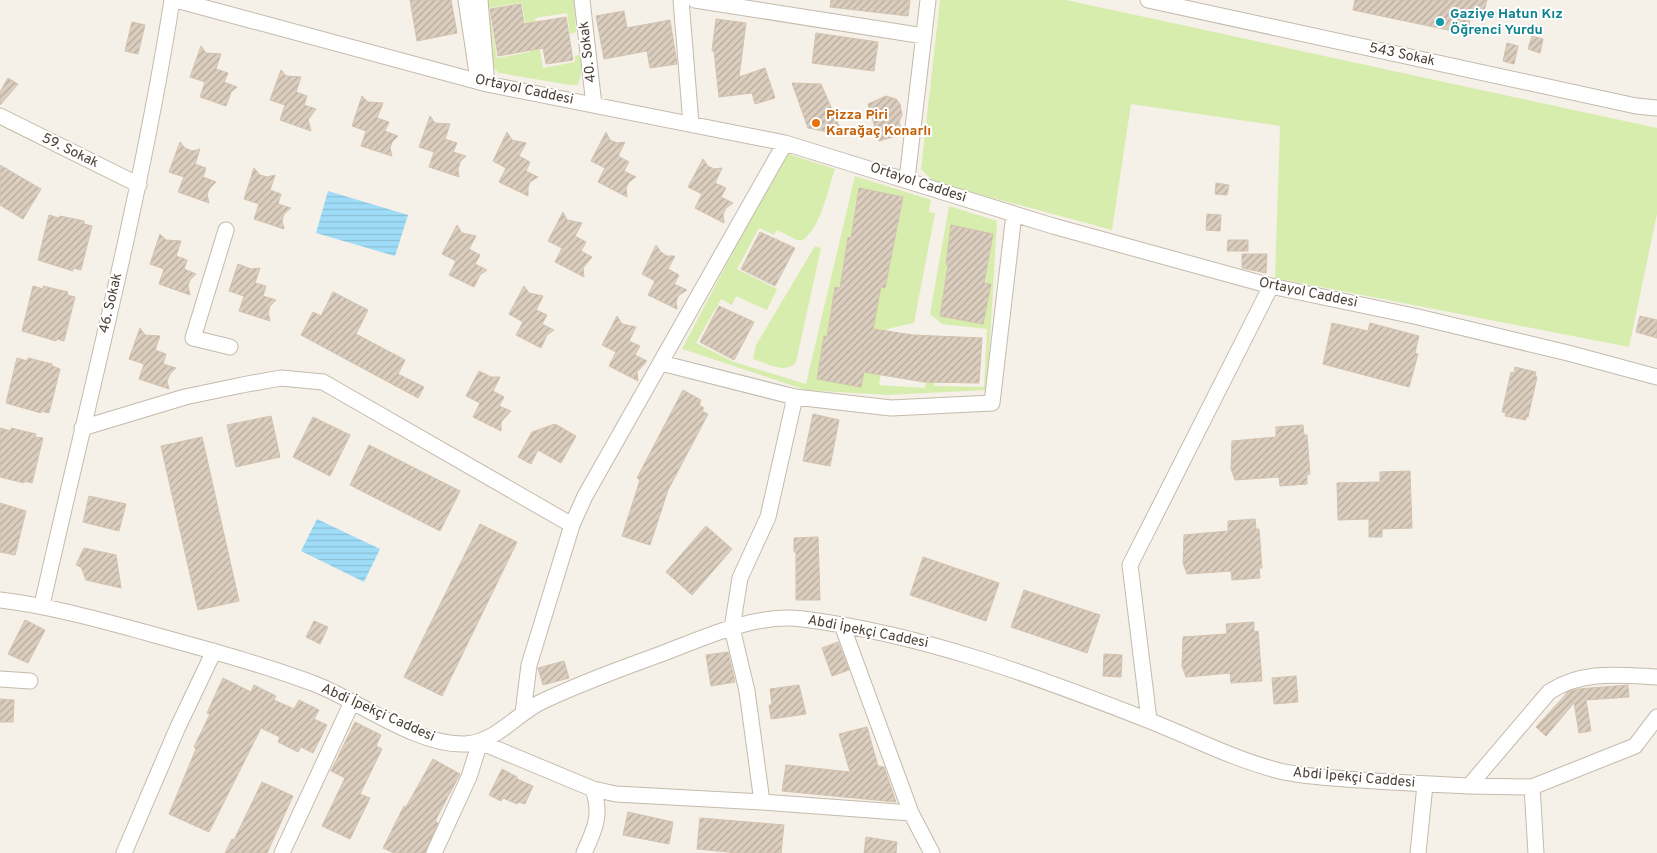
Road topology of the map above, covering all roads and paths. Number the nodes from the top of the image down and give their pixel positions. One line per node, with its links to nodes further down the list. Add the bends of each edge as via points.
1 (466, 0): 10 (street)
2 (480, 0): 10 (street)
3 (582, 0): 11 (street, 40. Sokak)
4 (680, 0): 14 (street)
5 (695, 0): 9 (street)
6 (928, 0): 9 (street)
7 (1148, 0): 12 (street, 543 Sokak)
8 (180, 1): 10 (street, Ortayol Caddesi); 17 (street, 46. Sokak)
9 (924, 36): 16 (street)
10 (482, 83): 11 (street, Ortayol Caddesi)
11 (594, 105): 14 (street, Ortayol Caddesi)
12 (1657, 108)
13 (0, 116): 17 (street, 59. Sokak)
14 (691, 124): 15 (street, Ortayol Caddesi)
15 (785, 142): 16 (street, Ortayol Caddesi); 22 (street)
16 (907, 180): 18 (street, Ortayol Caddesi)
17 (139, 185): 25 (street, 46. Sokak)
18 (1014, 214): 20 (street, Ortayol Caddesi); 24 (street, via 992,403 891,408)
19 (226, 230): 21 (street, via 193,338)
20 (1271, 286): 23 (street, Ortayol Caddesi, via 1568,352); 38 (street, via 1130,565)
21 (230, 347)
22 (662, 363): 24 (street); 26 (street, via 585,496)
23 (1657, 377)
24 (795, 397): 30 (street, via 768,517 740,578)
25 (82, 428): 26 (street, via 185,397 242,385 281,378 323,382); 28 (street, 46. Sokak)
26 (572, 525): 36 (street, via 529,664)
27 (0, 600): 28 (street, Abdi İpekçi Caddesi)
28 (42, 605): 31 (street, Abdi İpekçi Caddesi)
29 (842, 624): 30 (street, Abdi İpekçi Caddesi, via 777,618); 38 (street, Abdi İpekçi Caddesi, via 950,650); 45 (street)
30 (732, 628): 36 (street, Abdi İpekçi Caddesi, via 608,673); 44 (street, via 747,691)
31 (214, 651): 35 (street, Abdi İpekçi Caddesi, via 315,684); 46 (street)
32 (1657, 677): 41 (street, via 1590,676 1560,685 1534,709)
33 (0, 679): 34 (street)
34 (30, 681)
35 (352, 702): 39 (street, Abdi İpekçi Caddesi, via 441,741); 47 (street)
36 (523, 713): 39 (street, Abdi İpekçi Caddesi)
37 (1657, 717): 42 (street, via 1635,746)
38 (1149, 720): 40 (street, Abdi İpekçi Caddesi, via 1274,770)
39 (480, 742): 43 (street); 48 (street, via 469,777)
40 (1425, 785): 41 (street, Abdi İpekçi Caddesi); 51 (street)
41 (1469, 786): 42 (street, Abdi İpekçi Caddesi)
42 (1532, 786): 52 (street)
43 (593, 789): 44 (street, via 616,794); 49 (street, via 599,805 594,831)
44 (762, 802): 45 (street)
45 (911, 813): 50 (street)
46 (124, 853)
47 (282, 853)
48 (434, 853)
49 (584, 853)
50 (932, 853)
51 (1418, 853)
52 (1536, 853)

